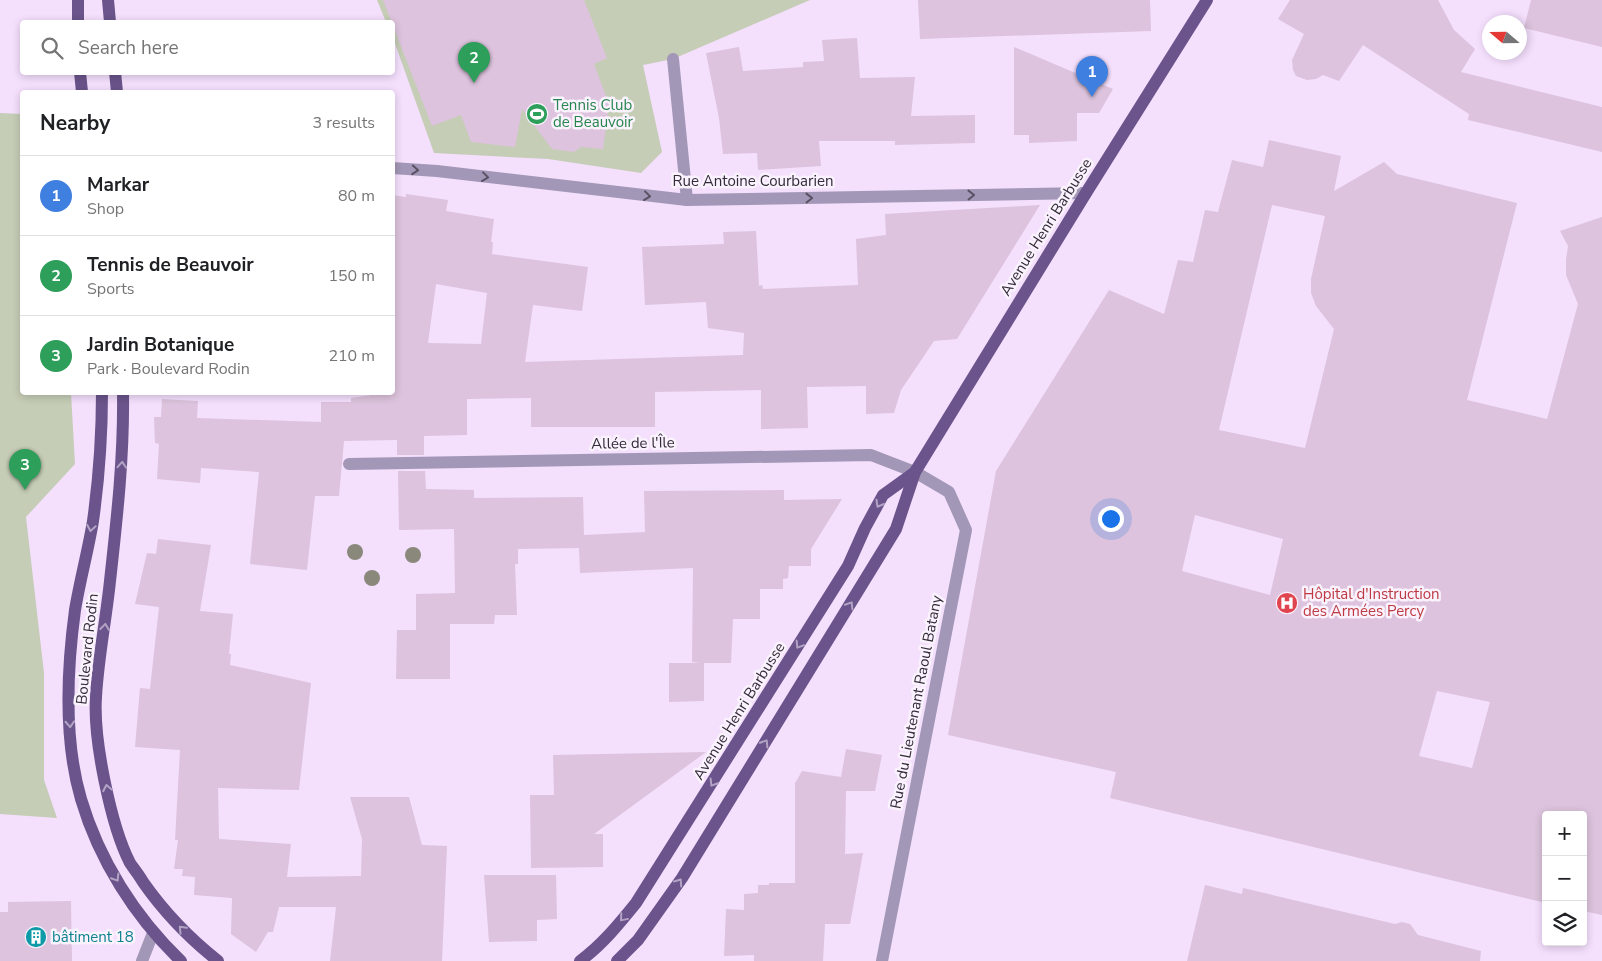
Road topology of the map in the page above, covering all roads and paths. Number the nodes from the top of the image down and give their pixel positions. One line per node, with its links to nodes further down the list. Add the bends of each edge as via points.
1 (78, 0): 4 (main road)
2 (108, 0): 5 (main road)
3 (1207, 0): 12 (main road, Avenue Henri Barbusse)
4 (78, 20)
5 (110, 20)
6 (674, 59): 13 (street)
7 (80, 75): 9 (main road)
8 (115, 75): 10 (main road)
9 (82, 90)
10 (117, 90)
11 (395, 168): 13 (street, Rue Antoine Courbarien, one-way to 13)
12 (1086, 193): 13 (street, Rue Antoine Courbarien, one-way to 12); 17 (main road, Avenue Henri Barbusse)
13 (687, 200)
14 (102, 395): 18 (main road, Boulevard Rodin, one-way to 18, via 97,490 73,633 69,690 72,744 81,797 98,844 107,864)
15 (123, 395): 21 (main road, Boulevard Rodin, one-way to 15, via 169,915 130,863 111,807 98,741 96,699 124,440)
16 (349, 464): 17 (street, Allée de l'Île, via 871,455)
17 (914, 472): 22 (main road, Avenue Henri Barbusse, one-way to 22, via 883,495 848,566 636,903); 23 (main road, Avenue Henri Barbusse, one-way to 17, via 638,940 682,878 864,582 896,529); 24 (street, Rue du Lieutenant Raoul Batany, via 949,492 966,530)
18 (153, 933): 19 (street); 20 (main road, Boulevard Rodin)
19 (142, 961)
20 (181, 961)
21 (218, 961)
22 (580, 961)
23 (617, 961)
24 (882, 961)

